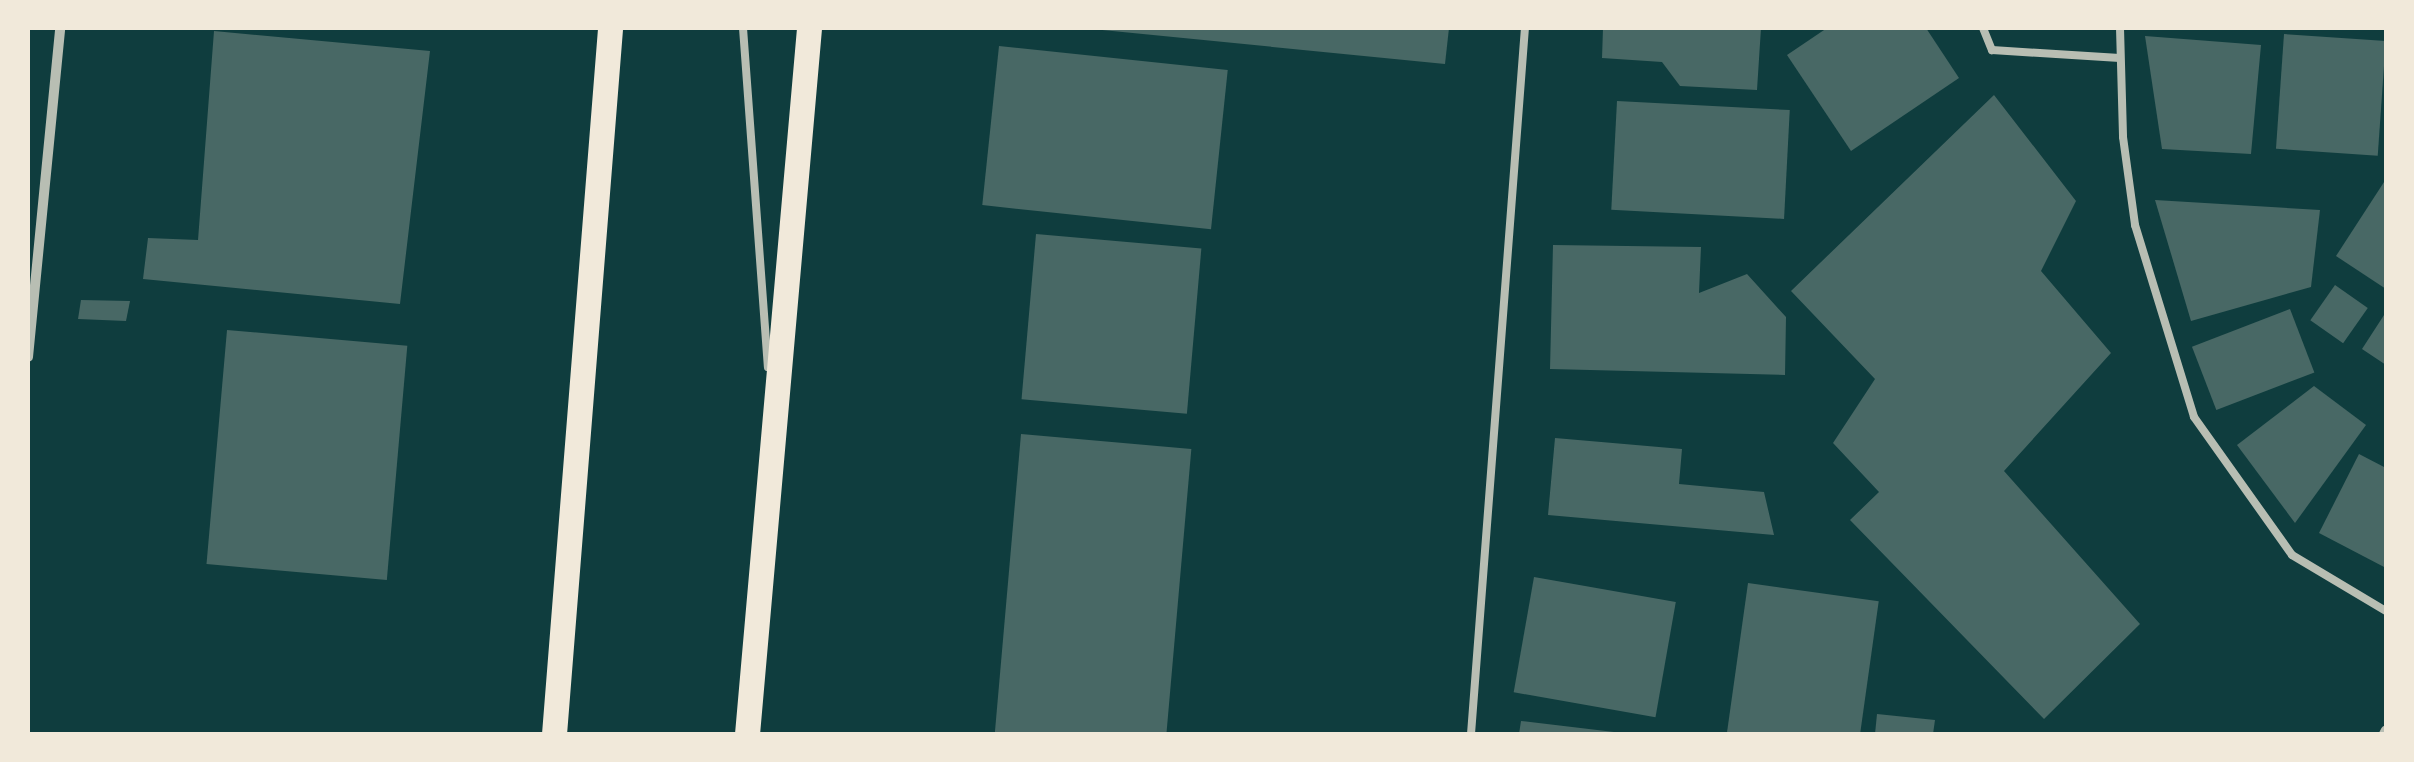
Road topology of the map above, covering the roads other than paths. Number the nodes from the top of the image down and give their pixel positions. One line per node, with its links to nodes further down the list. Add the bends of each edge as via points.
1 (60, 28): 9 (street)
2 (610, 28): 12 (main road)
3 (743, 28): 10 (lane)
4 (809, 28): 10 (main road)
5 (1526, 28): 14 (lane)
6 (1984, 28): 8 (lane, via 1992,50)
7 (2120, 28): 8 (lane)
8 (2120, 58): 11 (lane, via 2135,224 2194,417 2292,555)
9 (28, 357)
10 (772, 436): 13 (main road)
11 (2386, 610)
12 (554, 734)
13 (747, 734)
14 (1470, 734)

